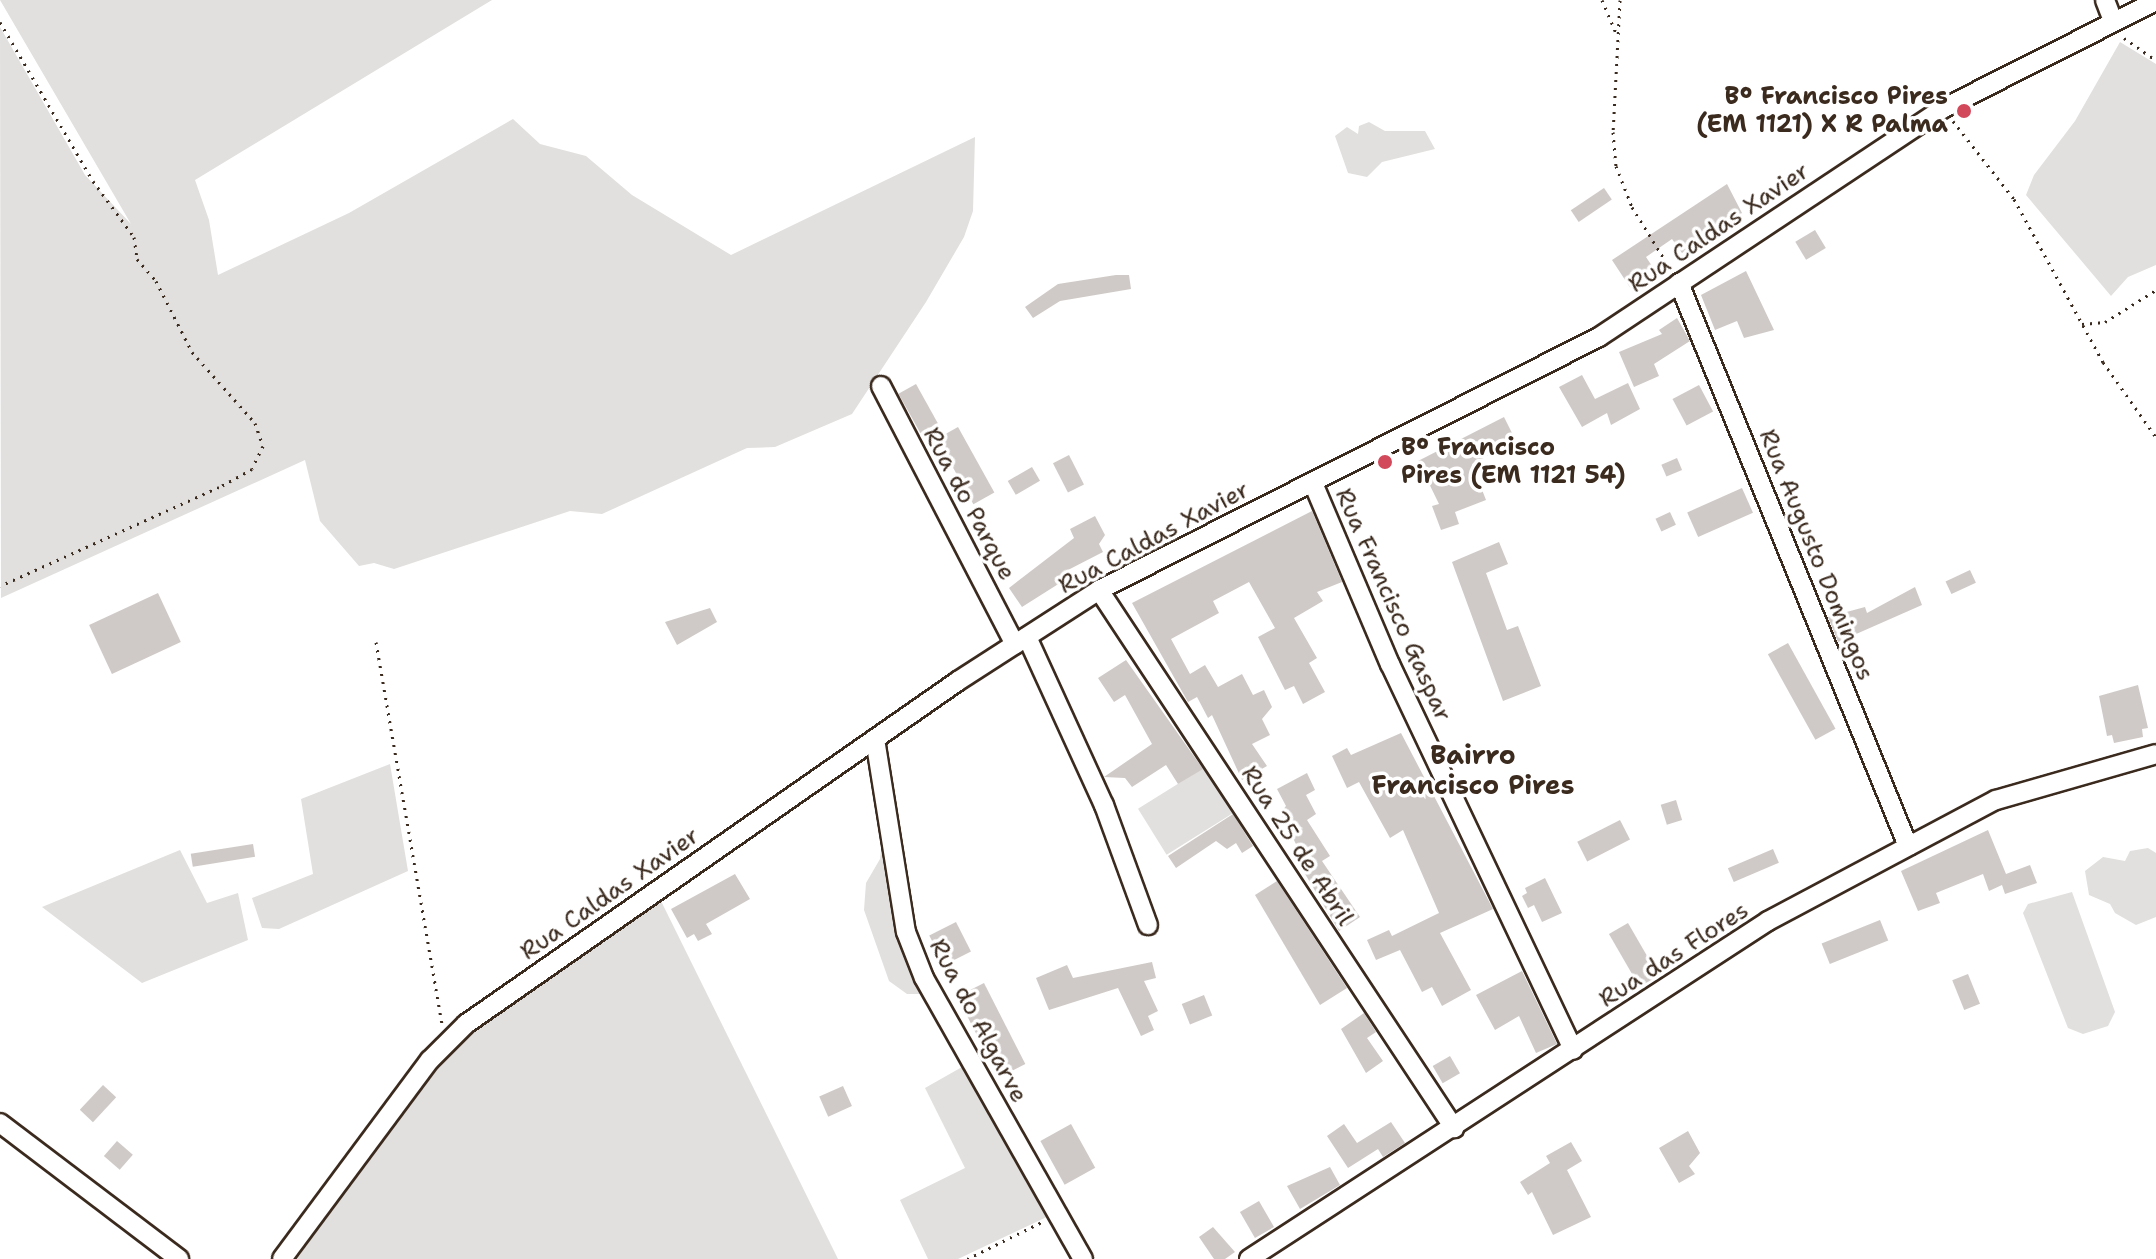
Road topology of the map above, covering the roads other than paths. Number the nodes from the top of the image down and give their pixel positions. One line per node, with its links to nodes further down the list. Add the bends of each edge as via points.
1 (2105, 0): 3 (street)
2 (2156, 1): 3 (street, Rua Caldas Xavier)
3 (2113, 21): 4 (street, Rua Caldas Xavier, via 1944,108)
4 (1679, 283): 6 (street, Rua Caldas Xavier, via 1599,337); 11 (street, Rua Augusto Domingos)
5 (881, 386): 8 (street, Rua do Parque)
6 (1313, 483): 7 (street, Rua Caldas Xavier); 13 (street, Rua Francisco Gaspar, via 1390,664)
7 (1099, 590): 8 (street, Rua Caldas Xavier); 15 (street, Rua 25 de Abril)
8 (1021, 641): 9 (street, Rua Caldas Xavier); 12 (street, Rua do Parque, via 1104,805)
9 (875, 739): 17 (street, Rua Caldas Xavier, via 591,935 446,1043); 18 (street, Rua do Algarve, via 893,879 924,978)
10 (2156, 754): 11 (street, Rua das Flores, via 1996,800)
11 (1908, 846): 13 (street, Rua das Flores, via 1768,921)
12 (1148, 925)
13 (1573, 1050): 15 (street, Rua das Flores)
14 (0, 1123): 16 (street)
15 (1454, 1128): 19 (street, Rua das Flores)
16 (179, 1259)
17 (282, 1259)
18 (1083, 1259)
19 (1249, 1259)

